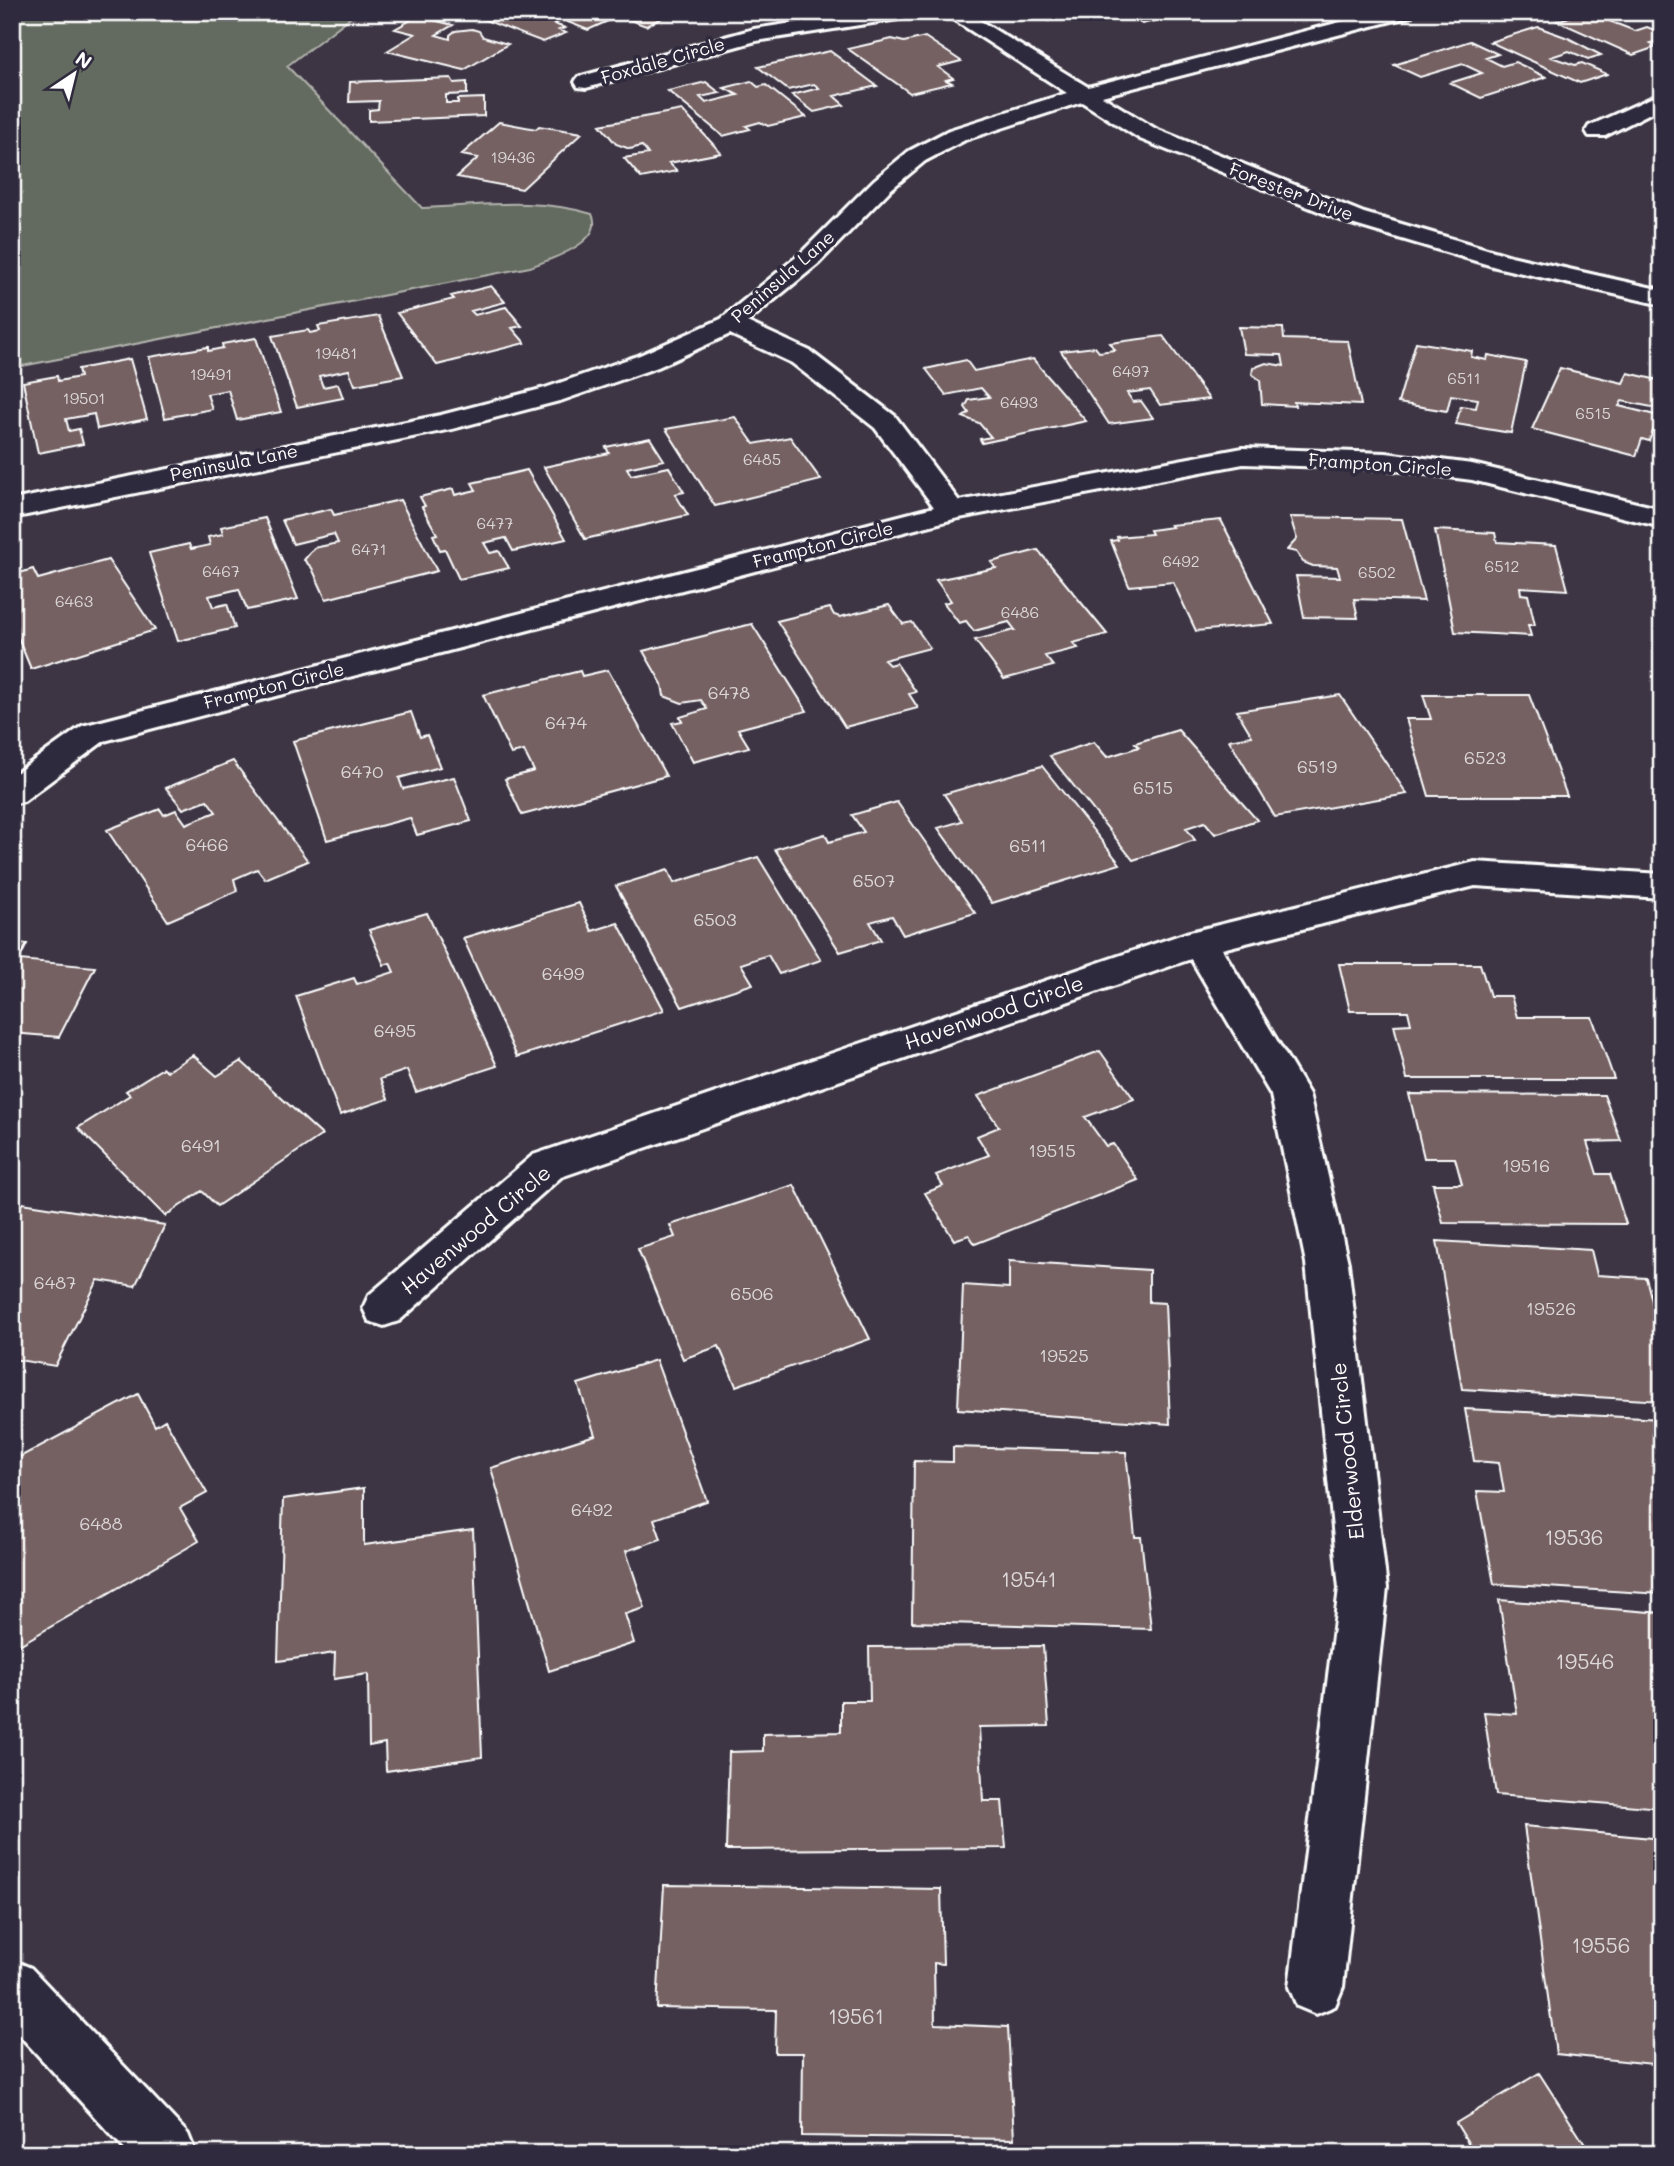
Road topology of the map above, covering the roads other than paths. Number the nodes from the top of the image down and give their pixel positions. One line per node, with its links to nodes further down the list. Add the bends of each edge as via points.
1 (905, 12): 4 (street, Foxdale Circle, via 754,35)
2 (952, 12): 5 (street, Forester Drive)
3 (1404, 12): 5 (street, Peninsula Lane)
4 (586, 82)
5 (1082, 95): 8 (street, Forester Drive, via 1147,134 1356,218 1505,262); 9 (street, Peninsula Lane, via 957,135 917,156 809,259)
6 (1662, 99): 7 (street)
7 (1597, 131)
8 (1662, 298)
9 (730, 324): 10 (street, Peninsula Lane, via 649,361 554,394 442,423); 11 (street, via 801,357 885,422)
10 (12, 509)
11 (953, 512): 12 (street, Frampton Circle, via 1243,456 1386,461 1472,472); 13 (street, Frampton Circle, via 93,733)
12 (1662, 518)
13 (12, 793)
14 (1662, 886): 15 (street, Havenwood Circle, via 1475,874)
15 (1199, 942): 16 (street, Havenwood Circle, via 547,1166); 18 (street, Elderwood Circle, via 1290,1094 1328,1263 1363,1588)
16 (384, 1308)
17 (12, 1987): 19 (street)
18 (1316, 1987)
19 (168, 2154)

